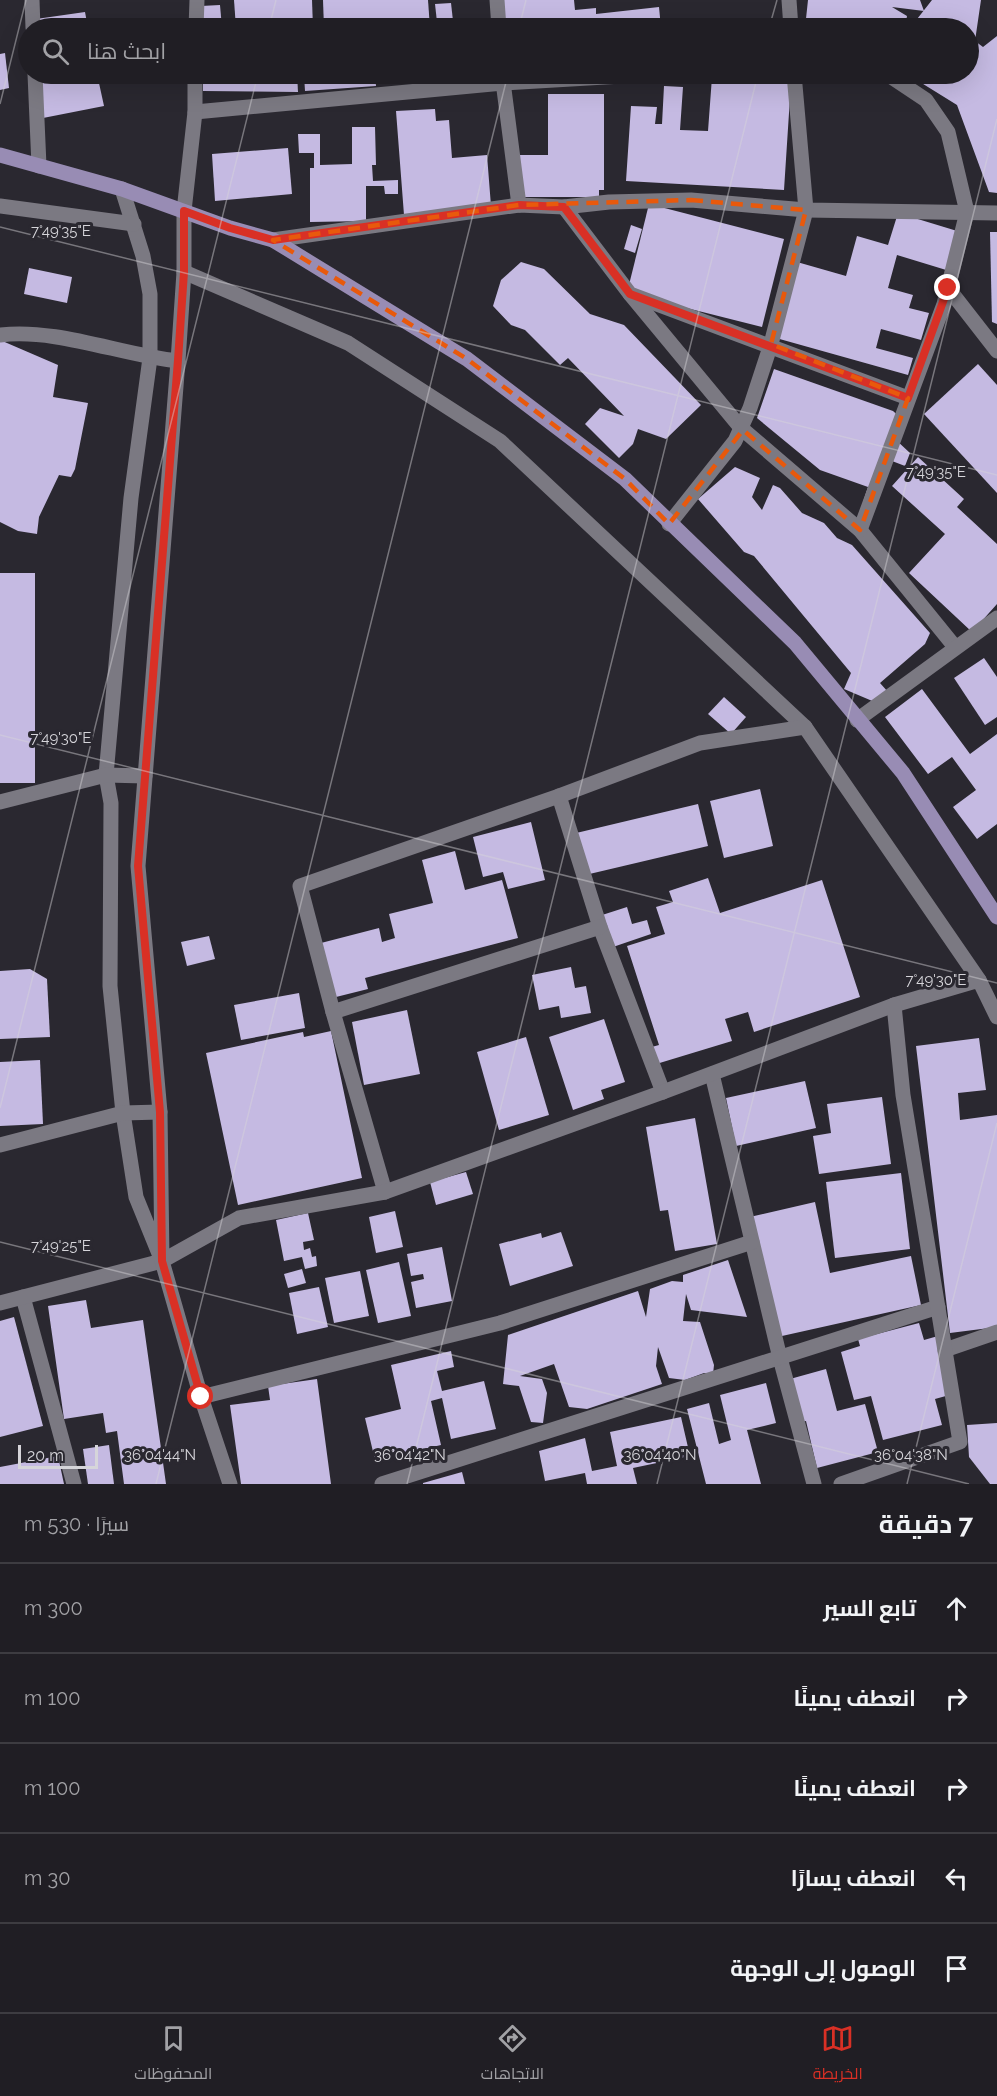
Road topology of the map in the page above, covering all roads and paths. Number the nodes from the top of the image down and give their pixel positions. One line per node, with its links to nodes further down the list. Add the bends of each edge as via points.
1 (32, 0): 5 (street)
2 (197, 0): 6 (street)
3 (497, 0): 7 (street)
4 (789, 0): 8 (street)
5 (33, 18)
6 (196, 18)
7 (498, 18)
8 (790, 18)
9 (35, 84): 17 (street)
10 (195, 84): 15 (street)
11 (448, 84): 15 (street)
12 (503, 84): 19 (street)
13 (795, 84): 22 (street)
14 (902, 84): 24 (street, via 926,100 948,132)
15 (195, 112): 23 (street)
16 (0, 155): 17 (main road)
17 (39, 166): 18 (main road)
18 (122, 189): 23 (main road); 26 (street)
19 (519, 205): 21 (street); 27 (street)
20 (0, 206): 26 (street)
21 (564, 207): 22 (street, via 691,200); 30 (street)
22 (806, 210): 24 (street); 32 (street)
23 (184, 211): 27 (main road); 28 (street)
24 (967, 212): 25 (street); 29 (street)
25 (997, 213)
26 (134, 224): 34 (street, via 150,294)
27 (273, 240): 38 (main road, via 467,359 625,479)
28 (184, 272): 35 (street); 43 (street, via 348,343 500,441)
29 (948, 288): 33 (street); 36 (street)
30 (630, 294): 32 (street); 37 (street)
31 (0, 335): 34 (street, via 48,337)
32 (771, 345): 36 (street); 37 (street)
33 (997, 351)
34 (150, 358): 35 (street); 44 (street, via 132,498)
35 (178, 360): 45 (street)
36 (908, 398): 39 (street)
37 (741, 428): 38 (street); 39 (street)
38 (669, 524): 42 (main road, via 795,643)
39 (860, 530): 41 (street)
40 (997, 618): 41 (street)
41 (955, 647): 42 (street)
42 (857, 720): 48 (main road, via 903,773)
43 (805, 727): 46 (street, via 700,743); 50 (street)
44 (106, 775): 45 (street); 47 (street); 57 (street, via 111,803 110,986)
45 (145, 776): 56 (street, via 138,866)
46 (559, 796): 49 (street); 52 (street, via 300,886)
47 (0, 802)
48 (997, 917)
49 (600, 927): 52 (street); 55 (street)
50 (979, 980): 51 (street); 53 (street)
51 (894, 1005): 54 (street); 64 (street, via 903,1095)
52 (333, 1012): 59 (street)
53 (997, 1017)
54 (712, 1074): 55 (street); 60 (street)
55 (663, 1092): 59 (street)
56 (160, 1112): 57 (street); 61 (street)
57 (123, 1113): 58 (street); 61 (street, via 136,1197)
58 (0, 1145)
59 (386, 1192): 61 (street, via 239,1218)
60 (752, 1242): 67 (street); 68 (street, via 500,1323)
61 (162, 1261): 62 (street); 68 (street)
62 (23, 1297): 63 (street); 69 (street)
63 (0, 1303)
64 (938, 1307): 66 (street); 67 (street)
65 (997, 1332): 66 (street)
66 (945, 1350): 73 (street, via 960,1442)
67 (780, 1358): 71 (street); 72 (street)
68 (201, 1397): 70 (street)
69 (74, 1484)
70 (230, 1484)
71 (382, 1484)
72 (814, 1484)
73 (841, 1484)

